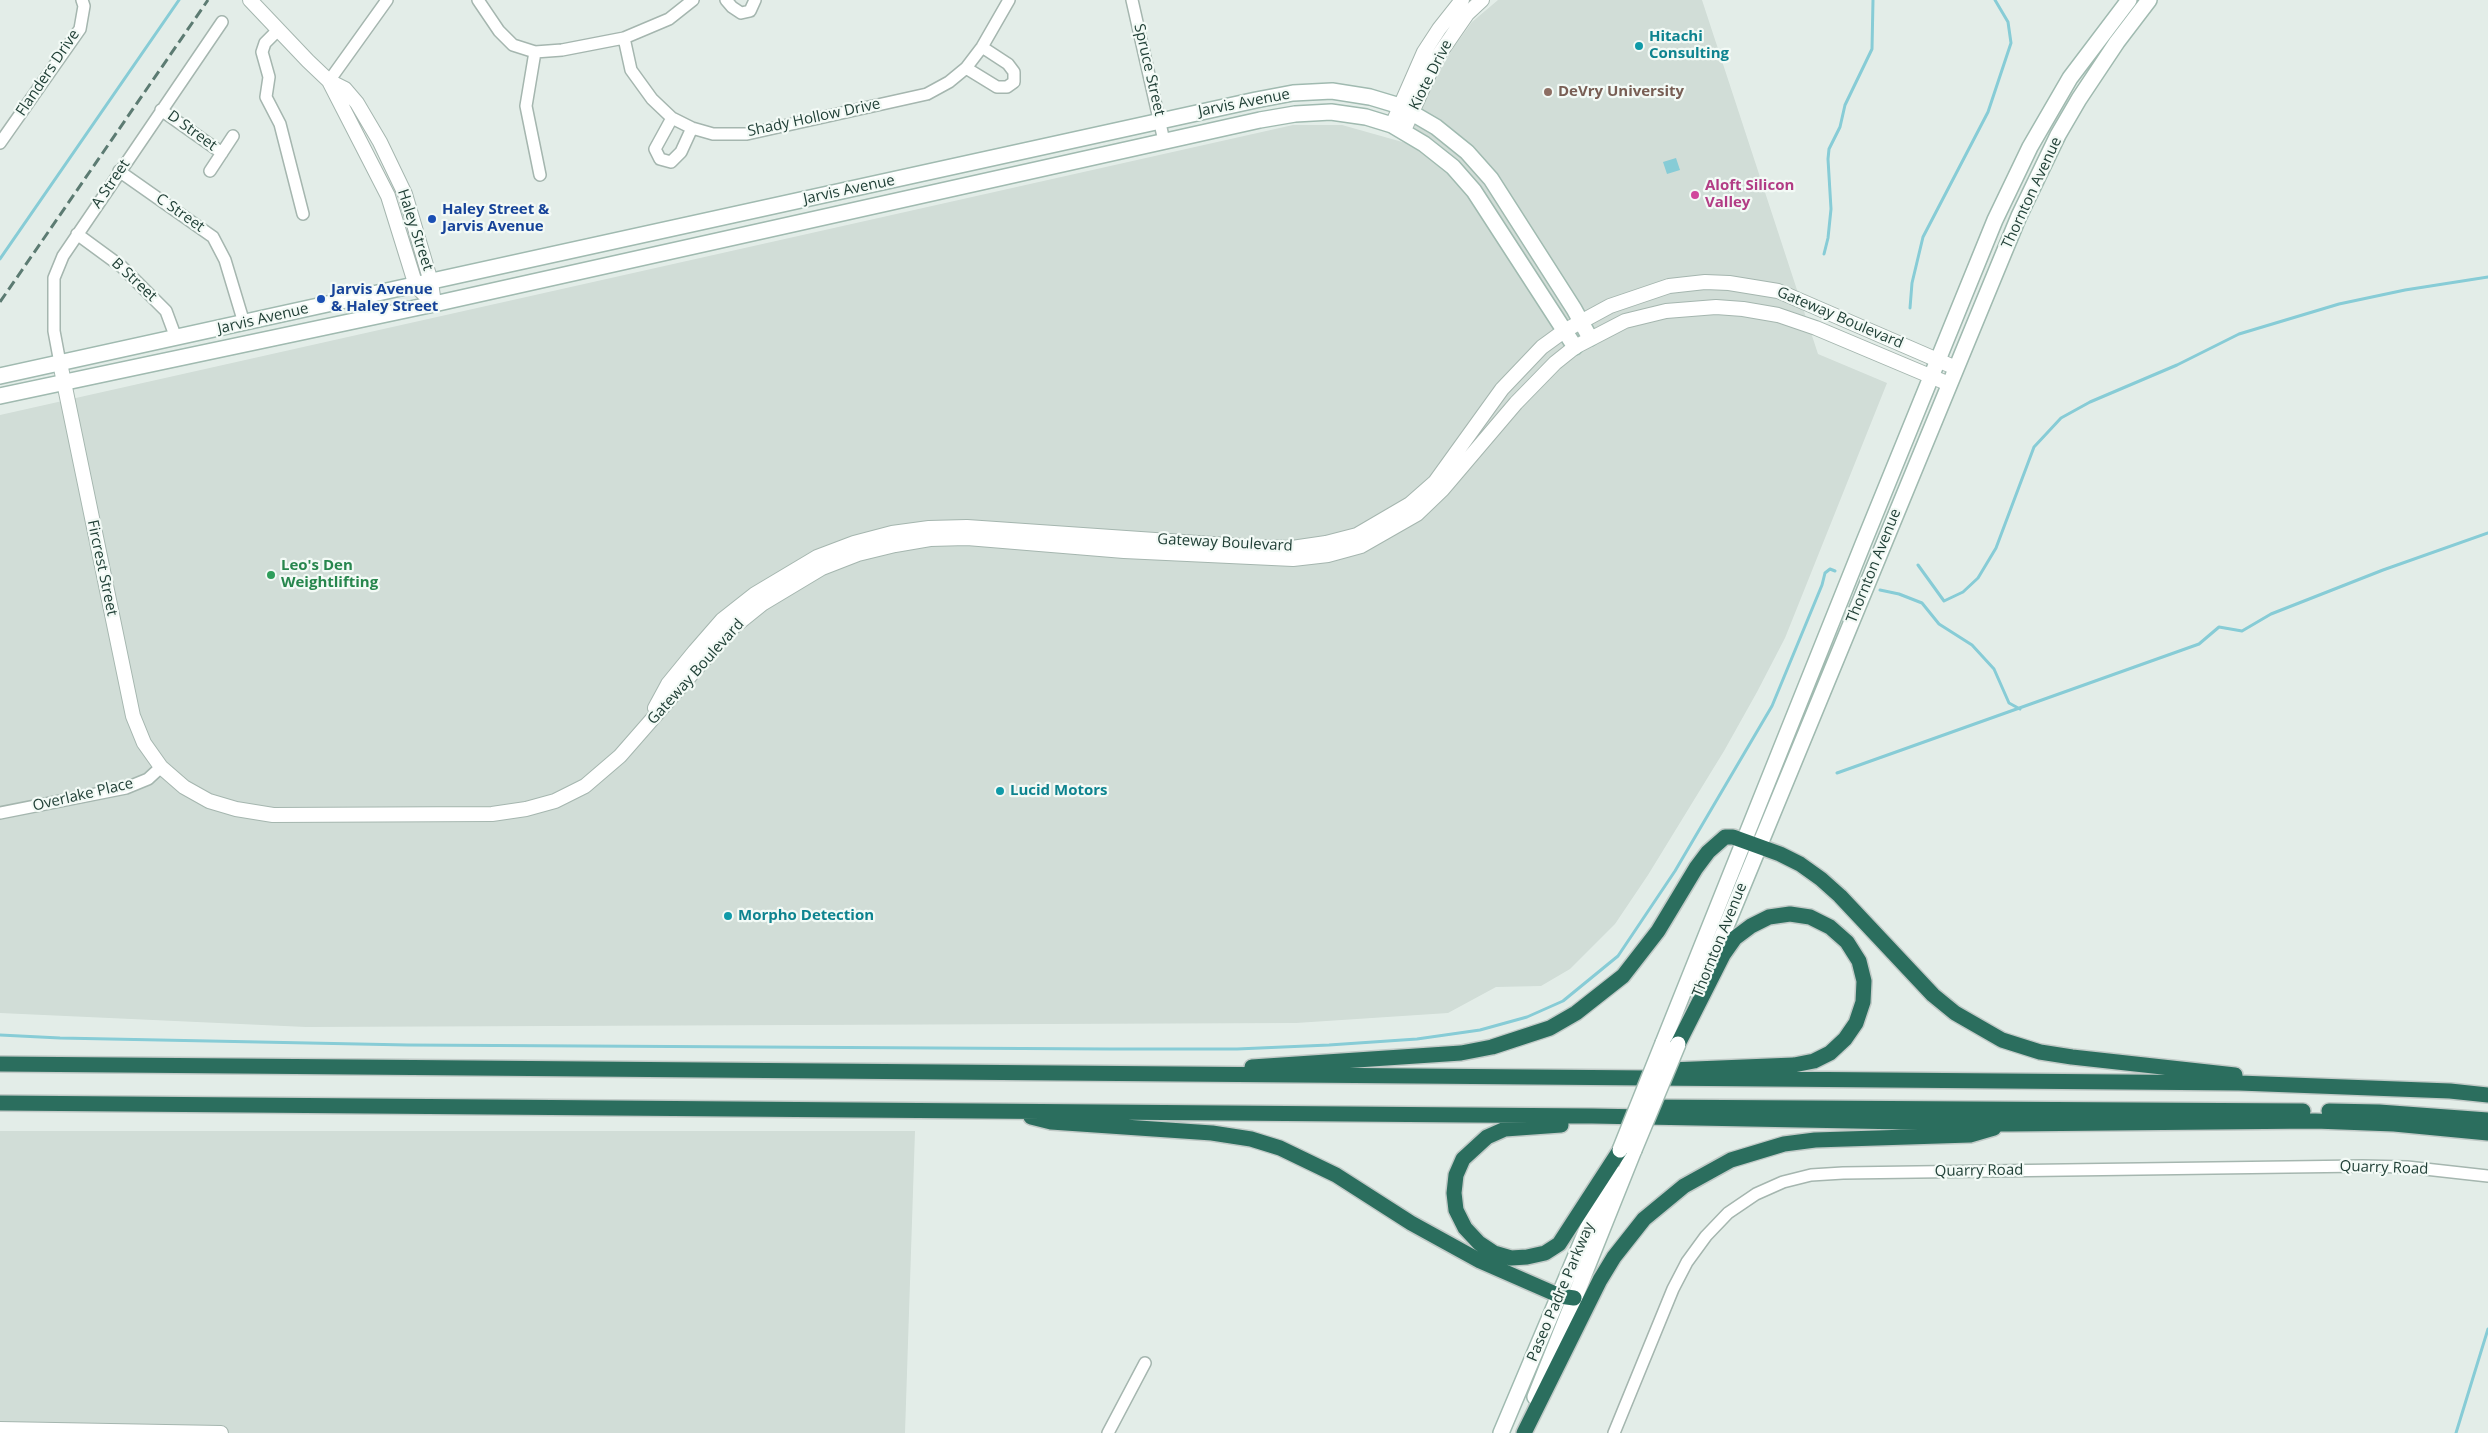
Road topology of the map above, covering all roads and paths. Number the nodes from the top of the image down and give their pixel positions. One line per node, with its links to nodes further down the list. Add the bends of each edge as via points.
1 (82, 0): 29 (street, Flanders Drive, via 80,29)
2 (250, 0): 15 (street, Haley Street)
3 (387, 0): 20 (street)
4 (478, 0): 18 (street, via 513,45)
5 (694, 0): 16 (street, via 669,19)
6 (726, 0): 7 (street, via 741,13 750,11)
7 (755, 0)
8 (1010, 0): 17 (street, Shady Hollow Drive)
9 (1132, 0): 24 (street, Spruce Street)
10 (1462, 0): 21 (street, Kiote Drive, via 1424,52)
11 (1482, 0): 21 (street, Kiote Drive, via 1461,22)
12 (2129, 0): 45 (main road, Thornton Avenue, via 2070,78 2030,147 1995,220)
13 (2149, 0): 47 (main road, Thornton Avenue, via 2102,65 2054,143 2019,216)
14 (222, 22): 22 (street, A Street)
15 (278, 30): 20 (street, Haley Street); 34 (street, via 265,43 262,52 269,76 266,97 280,124)
16 (624, 38): 18 (street); 23 (street, Shady Hollow Drive, via 631,70 652,99)
17 (982, 48): 19 (street, Shady Hollow Drive); 19 (street, via 1008,64 1014,72 1014,82 1007,87 997,87)
18 (534, 52): 33 (street, via 526,106)
19 (966, 68): 26 (street, Shady Hollow Drive, via 927,94 747,134 714,134)
20 (329, 81): 36 (street, Haley Street, via 345,89 357,102 391,163 405,194); 37 (street, Haley Street, via 388,196)
21 (1406, 109): 24 (main road, Jarvis Avenue, via 1370,97 1332,91 1302,92); 25 (street, Kiote Drive); 39 (main road, Jarvis Avenue, via 1436,127 1467,152 1491,179)
22 (162, 110): 30 (street, D Street); 31 (street, A Street)
23 (672, 118): 26 (street, Shady Hollow Drive); 26 (street, via 655,149 660,159 671,162 681,152)
24 (1160, 121): 28 (street, Spruce Street); 36 (main road, Jarvis Avenue)
25 (1398, 127): 28 (main road, Jarvis Avenue, via 1366,117 1331,112 1295,114); 41 (main road, Jarvis Avenue, via 1453,167 1474,191)
26 (692, 128)
27 (233, 136): 30 (street)
28 (1164, 141): 38 (main road, Jarvis Avenue)
29 (0, 143)
30 (222, 153): 32 (street)
31 (120, 171): 35 (street, A Street); 40 (street, C Street, via 213,237 225,260)
32 (210, 171)
33 (540, 175)
34 (304, 214)
35 (77, 234): 42 (street, B Street, via 122,267 166,311); 46 (street, A Street, via 54,278 54,331)
36 (431, 282): 37 (main road, Jarvis Avenue); 38 (street, Haley Street)
37 (416, 286): 38 (street, Haley Street); 40 (main road, Jarvis Avenue)
38 (434, 304): 50 (main road, Jarvis Avenue)
39 (1581, 321): 41 (street, Gateway Boulevard); 43 (main road, Jarvis Avenue); 45 (street, Gateway Boulevard, via 1610,306 1668,286 1729,283 1778,291)
40 (244, 323): 42 (main road, Jarvis Avenue)
41 (1564, 331): 44 (main road, Jarvis Avenue); 53 (street, Gateway Boulevard, via 1524,364 1502,389 1435,482 1410,504 1357,535 1301,547 1256,547 967,527 892,533 854,543 817,557 784,575 722,620 668,684)
42 (176, 338): 46 (main road, Jarvis Avenue)
43 (1590, 338): 44 (street, Gateway Boulevard); 49 (street, Gateway Boulevard, via 1624,321 1666,311 1742,309 1816,328)
44 (1575, 347): 53 (street, Gateway Boulevard, via 1538,379 1442,490 1417,514 1361,546 1293,560 967,538 930,539 867,552 822,568 762,604 731,629)
45 (1938, 360): 47 (street, Gateway Boulevard); 49 (main road, Thornton Avenue)
46 (60, 363): 48 (main road, Jarvis Avenue); 50 (street, Fircrest Street)
47 (1956, 368): 51 (main road, Thornton Avenue)
48 (0, 376)
49 (1931, 377): 51 (street, Gateway Boulevard); 56 (main road, Thornton Avenue)
50 (64, 383): 52 (main road, Jarvis Avenue); 54 (street, Fircrest Street, via 133,716 144,743)
51 (1949, 384): 56 (main road, Thornton Avenue)
52 (0, 396)
53 (640, 732): 54 (street, Gateway Boulevard, via 620,756 585,786 555,801 492,814 254,812 209,801 184,787)
54 (161, 767): 55 (street, Overlake Place, via 148,779 126,788)
55 (0, 813)
56 (1751, 844): 57 (main road, Thornton Avenue); 59 (highway, via 1725,837 1708,852 1642,955 1616,982 1576,1013 1522,1039 1461,1053); 61 (highway, via 1800,864 1821,879 1933,995 1954,1013 2002,1040 2040,1052 2236,1075)
57 (1671, 1043): 60 (highway, via 1735,938 1769,917 1790,914 1810,917 1830,927 1847,942 1859,960 1864,981 1863,1002 1856,1023 1830,1053 1814,1061 1794,1065); 70 (main road, Thornton Avenue, bridge)
58 (0, 1064): 59 (highway)
59 (1121, 1075): 60 (highway)
60 (1516, 1078): 61 (highway)
61 (2283, 1084): 63 (highway)
62 (0, 1093): 66 (highway, via 2204,1110 2379,1112)
63 (2488, 1095)
64 (0, 1102): 65 (highway)
65 (1000, 1110): 67 (highway); 72 (highway, via 1050,1122 1212,1133 1251,1139 1280,1148 1336,1175 1448,1244 1515,1278)
66 (2488, 1120)
67 (1784, 1121): 68 (highway); 70 (highway, via 1584,1124 1505,1129 1487,1136 1464,1159 1456,1175 1456,1210 1478,1243 1494,1253 1511,1258 1545,1253 1559,1244)
68 (2010, 1124): 69 (highway, via 2315,1121); 78 (highway, via 1970,1135 1784,1144 1731,1160 1704,1173 1644,1219 1614,1257)
69 (2488, 1132)
70 (1627, 1150): 72 (main road, Paseo Padre Parkway)
71 (2488, 1176): 79 (street, Quarry Road, via 2362,1166 1843,1173 1812,1175 1782,1182 1756,1194 1728,1213 1687,1262)
72 (1567, 1297): 77 (main road, Paseo Padre Parkway); 78 (main road, Paseo Padre Parkway)
73 (1145, 1363): 76 (street)
74 (0, 1428): 75 (street)
75 (221, 1433)
76 (1108, 1433)
77 (1501, 1433)
78 (1522, 1433)
79 (1614, 1433)

